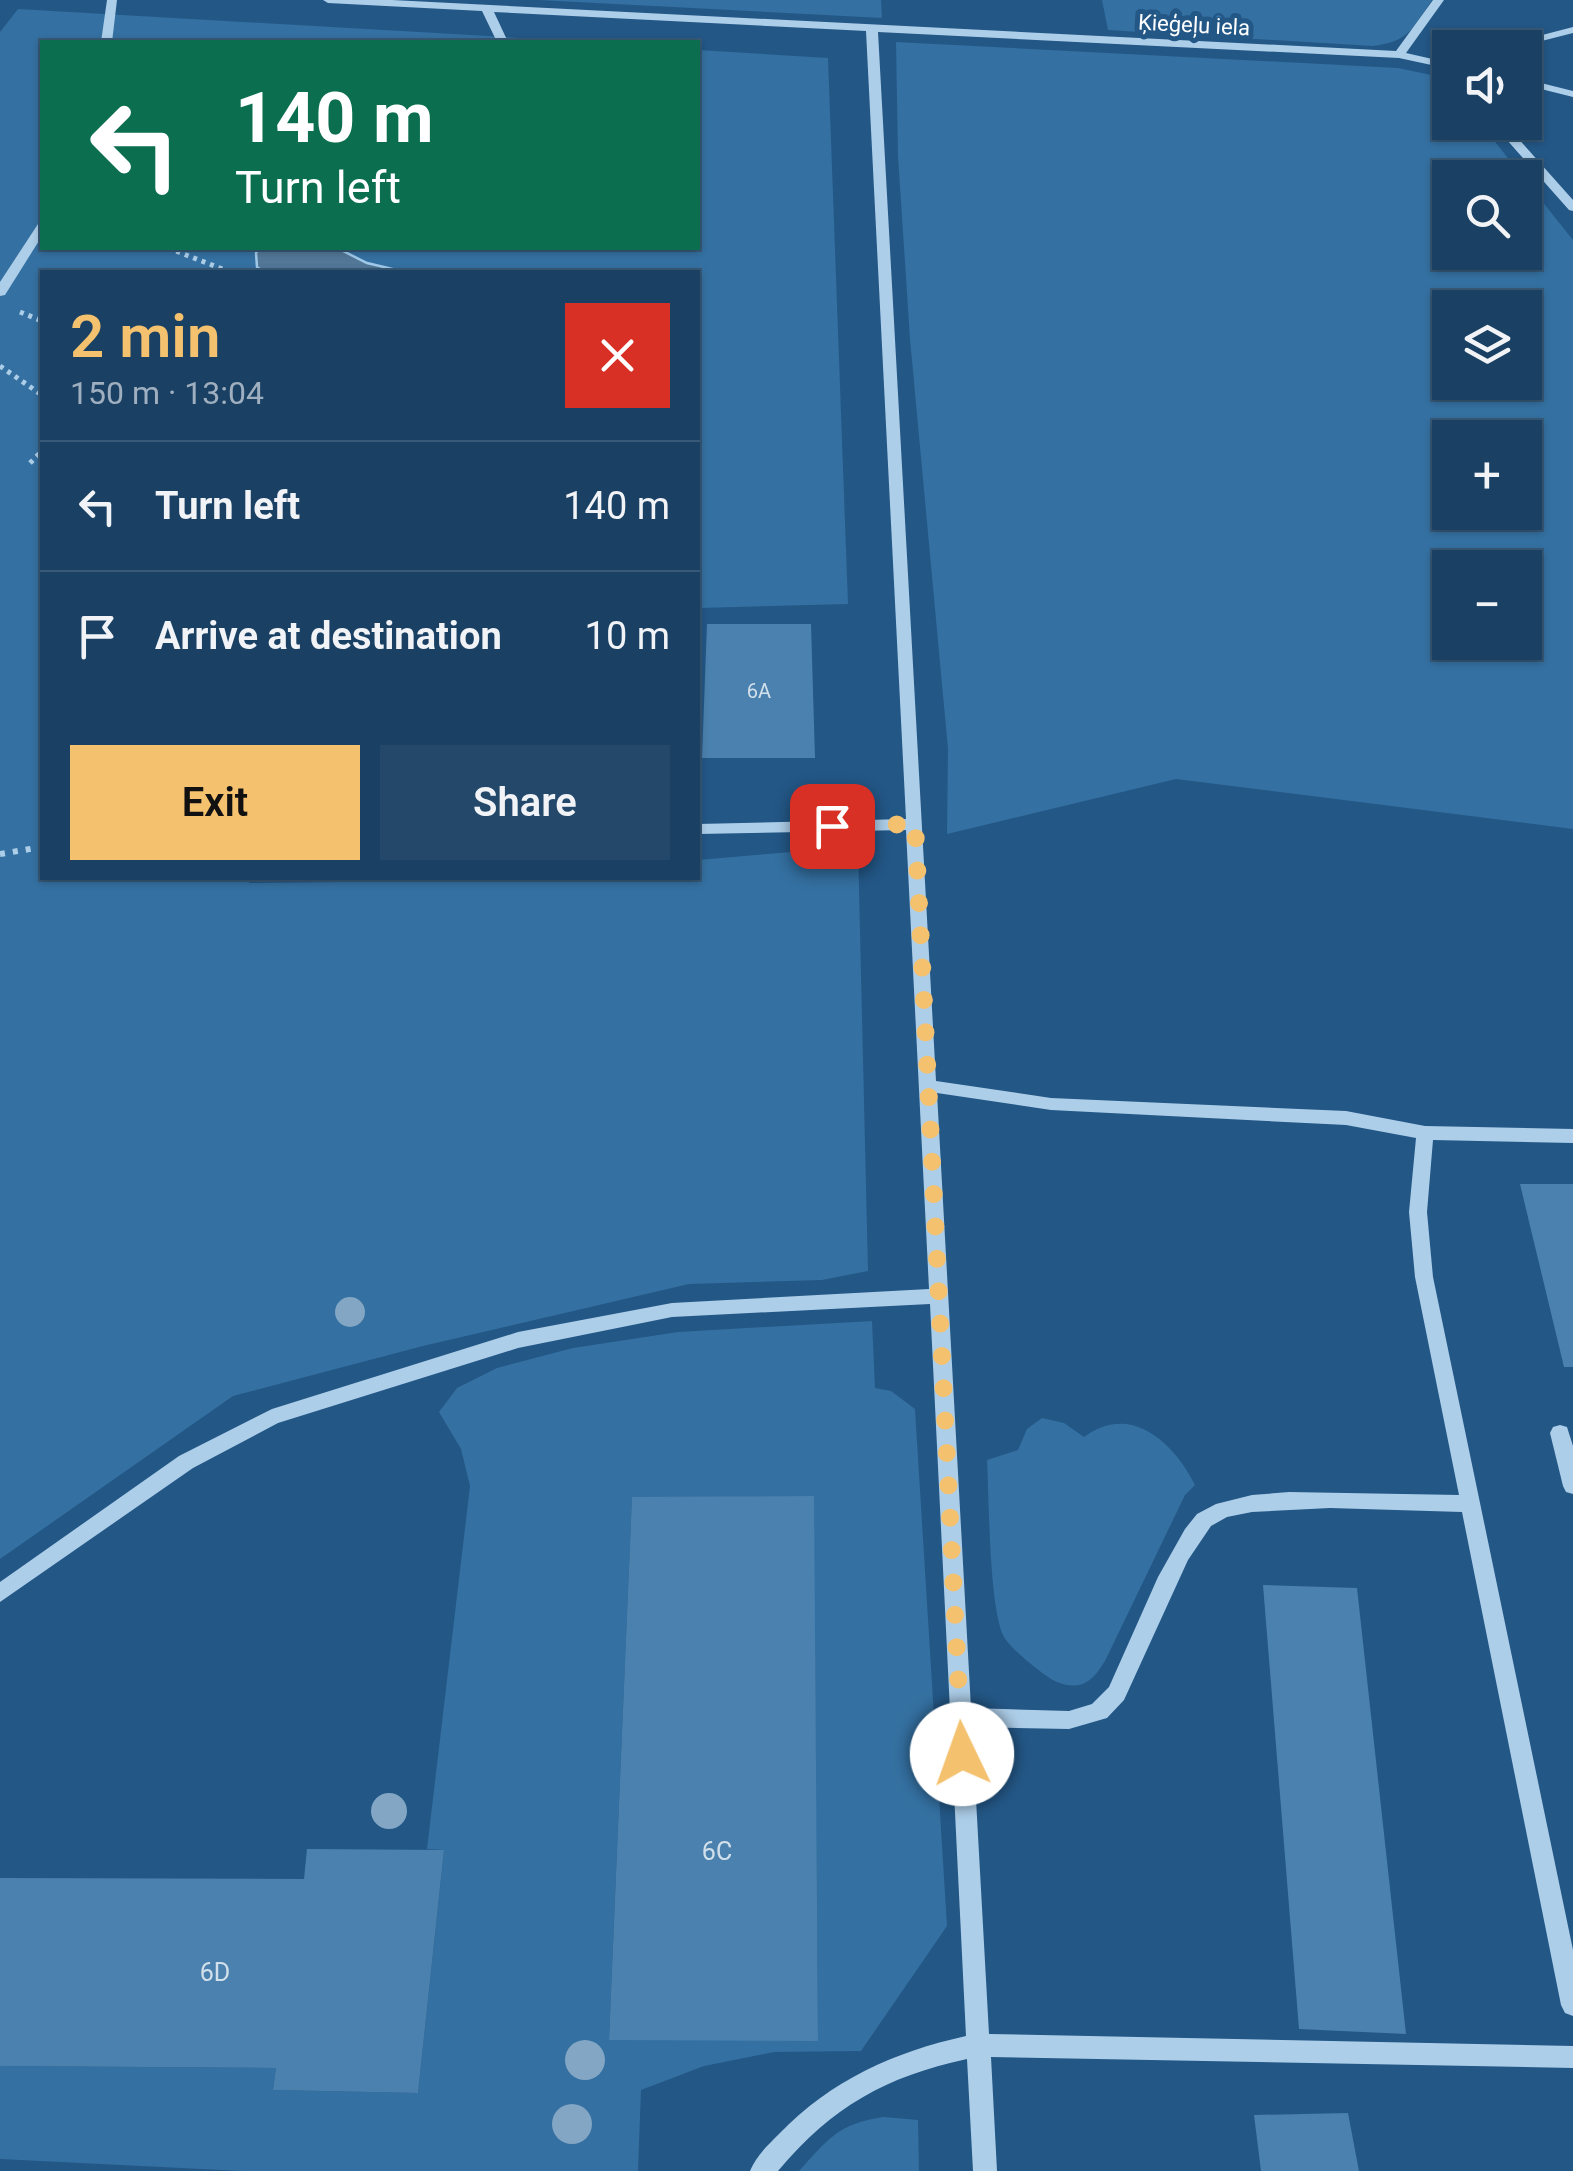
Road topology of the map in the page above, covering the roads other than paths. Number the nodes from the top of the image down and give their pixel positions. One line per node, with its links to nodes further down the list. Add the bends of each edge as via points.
1 (112, 0): 8 (street)
2 (328, 0): 4 (street, Ķieģeļu iela)
3 (1439, 0): 10 (street)
4 (487, 8): 5 (street, Ķieģeļu iela); 9 (street)
5 (872, 30): 10 (street, Ķieģeļu iela); 18 (street)
6 (1573, 30): 7 (street)
7 (1542, 37)
8 (107, 40)
9 (501, 40)
10 (1399, 55): 11 (street, Ķieģeļu iela)
11 (1432, 61)
12 (1542, 86): 13 (street)
13 (1573, 94)
14 (1513, 140): 15 (street)
15 (1573, 207)
16 (40, 229): 17 (street)
17 (0, 292)
18 (915, 824): 19 (street); 20 (street)
19 (700, 830)
20 (930, 1086): 21 (street, via 1051,1104 1346,1118); 23 (street)
21 (1425, 1133): 22 (street); 26 (street, via 1418,1212 1424,1277)
22 (1573, 1136)
23 (940, 1296): 27 (street, via 672,1310 518,1340 290,1411 186,1462); 28 (street)
24 (1560, 1433): 25 (street)
25 (1573, 1486)
26 (1470, 1504): 28 (street, via 1235,1504 1206,1518 1187,1545 1116,1693 1098,1710 1069,1720); 29 (street)
27 (0, 1594)
28 (961, 1717): 31 (street)
29 (1570, 1979): 30 (street)
30 (1573, 2005)
31 (977, 2045): 32 (street); 33 (street, via 908,2062 842,2095 786,2141); 34 (street)
32 (1573, 2057)
33 (762, 2171)
34 (985, 2171)

